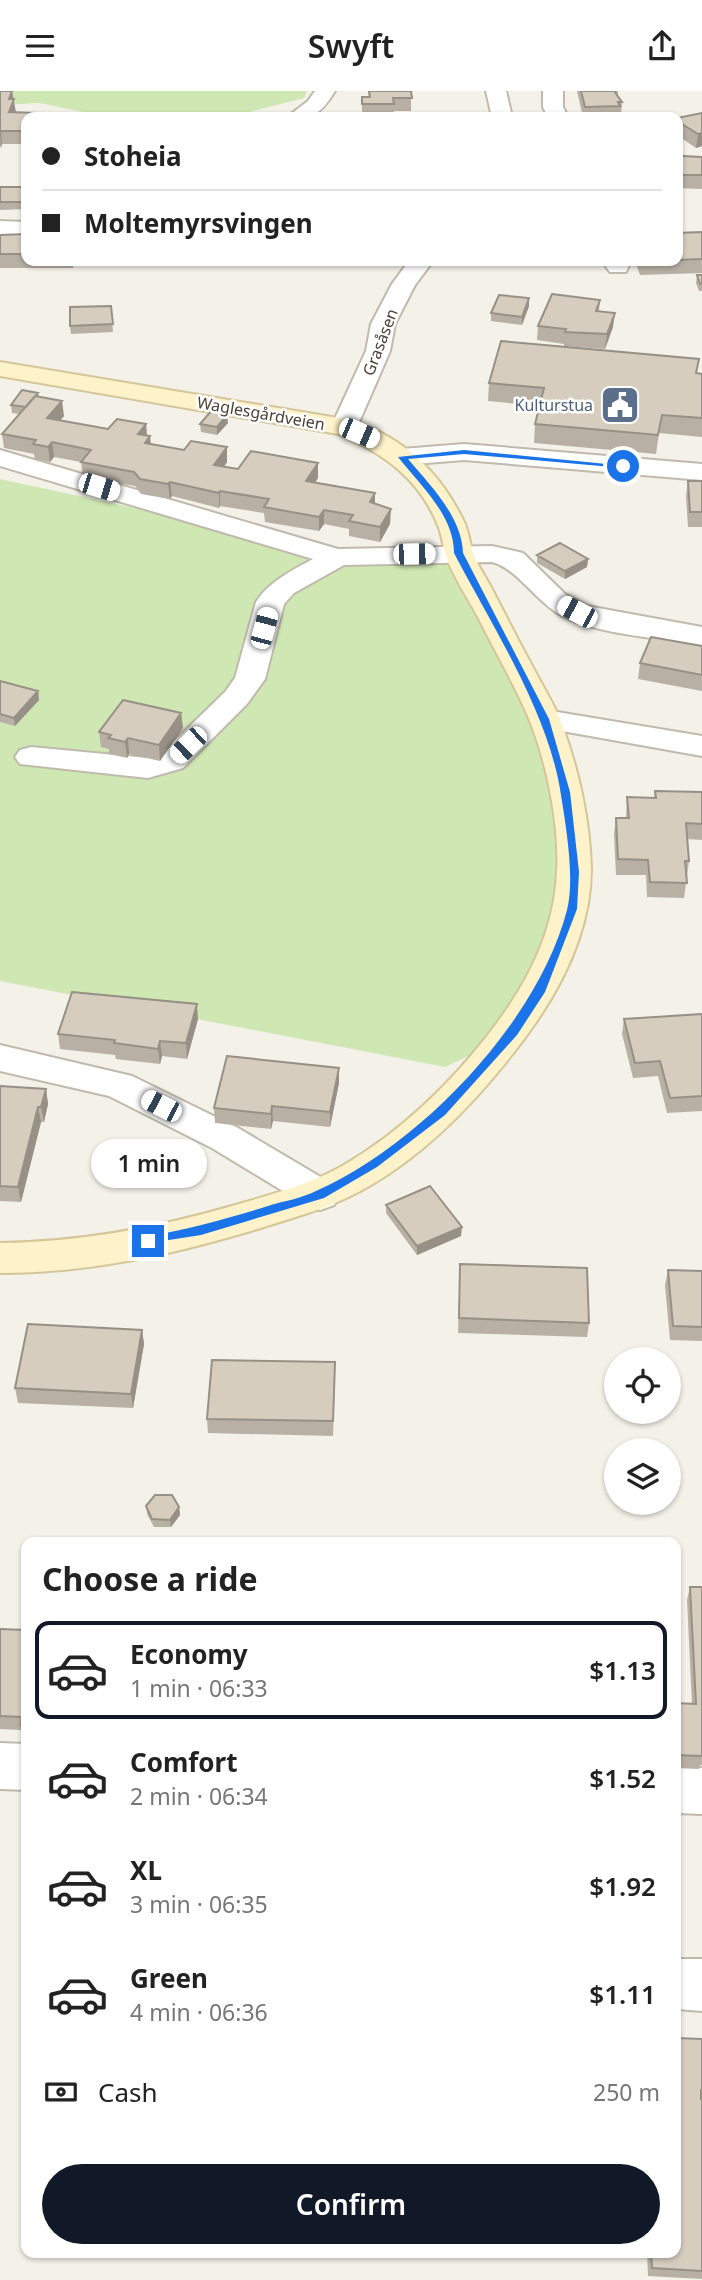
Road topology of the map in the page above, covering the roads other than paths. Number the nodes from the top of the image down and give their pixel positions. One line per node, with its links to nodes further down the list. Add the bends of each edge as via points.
1 (325, 91): 4 (street)
2 (496, 91): 5 (street)
3 (553, 91): 6 (street)
4 (305, 112)
5 (501, 112)
6 (556, 112)
7 (0, 228): 8 (street)
8 (21, 229)
9 (417, 266): 11 (street, Grasåsen, via 383,324 378,351)
10 (0, 369): 11 (main road, Waglesgårdveien)
11 (344, 427): 12 (main road, Waglesgårdveien)
12 (402, 457): 14 (street, via 464,452); 15 (main road, Waglesgårdveien, via 439,501)
13 (0, 458): 16 (street)
14 (702, 473)
15 (458, 553): 16 (street); 17 (street, via 513,559 555,600 577,612); 18 (main road, Waglesgårdveien)
16 (338, 557): 20 (street, via 284,587 270,602 250,679 172,761 148,768)
17 (702, 636)
18 (545, 719): 19 (street); 22 (main road, Waglesgårdveien, via 566,792 574,872 572,909 539,992 513,1033 441,1112 373,1164)
19 (702, 746)
20 (31, 757)
21 (0, 1058): 22 (street, via 119,1085 225,1138)
22 (320, 1195): 23 (main road, Waglesgårdveien, via 201,1231 94,1251)
23 (0, 1258)
24 (0, 1766): 25 (street)
25 (21, 1767)
26 (681, 1790): 27 (street)
27 (702, 1791)

